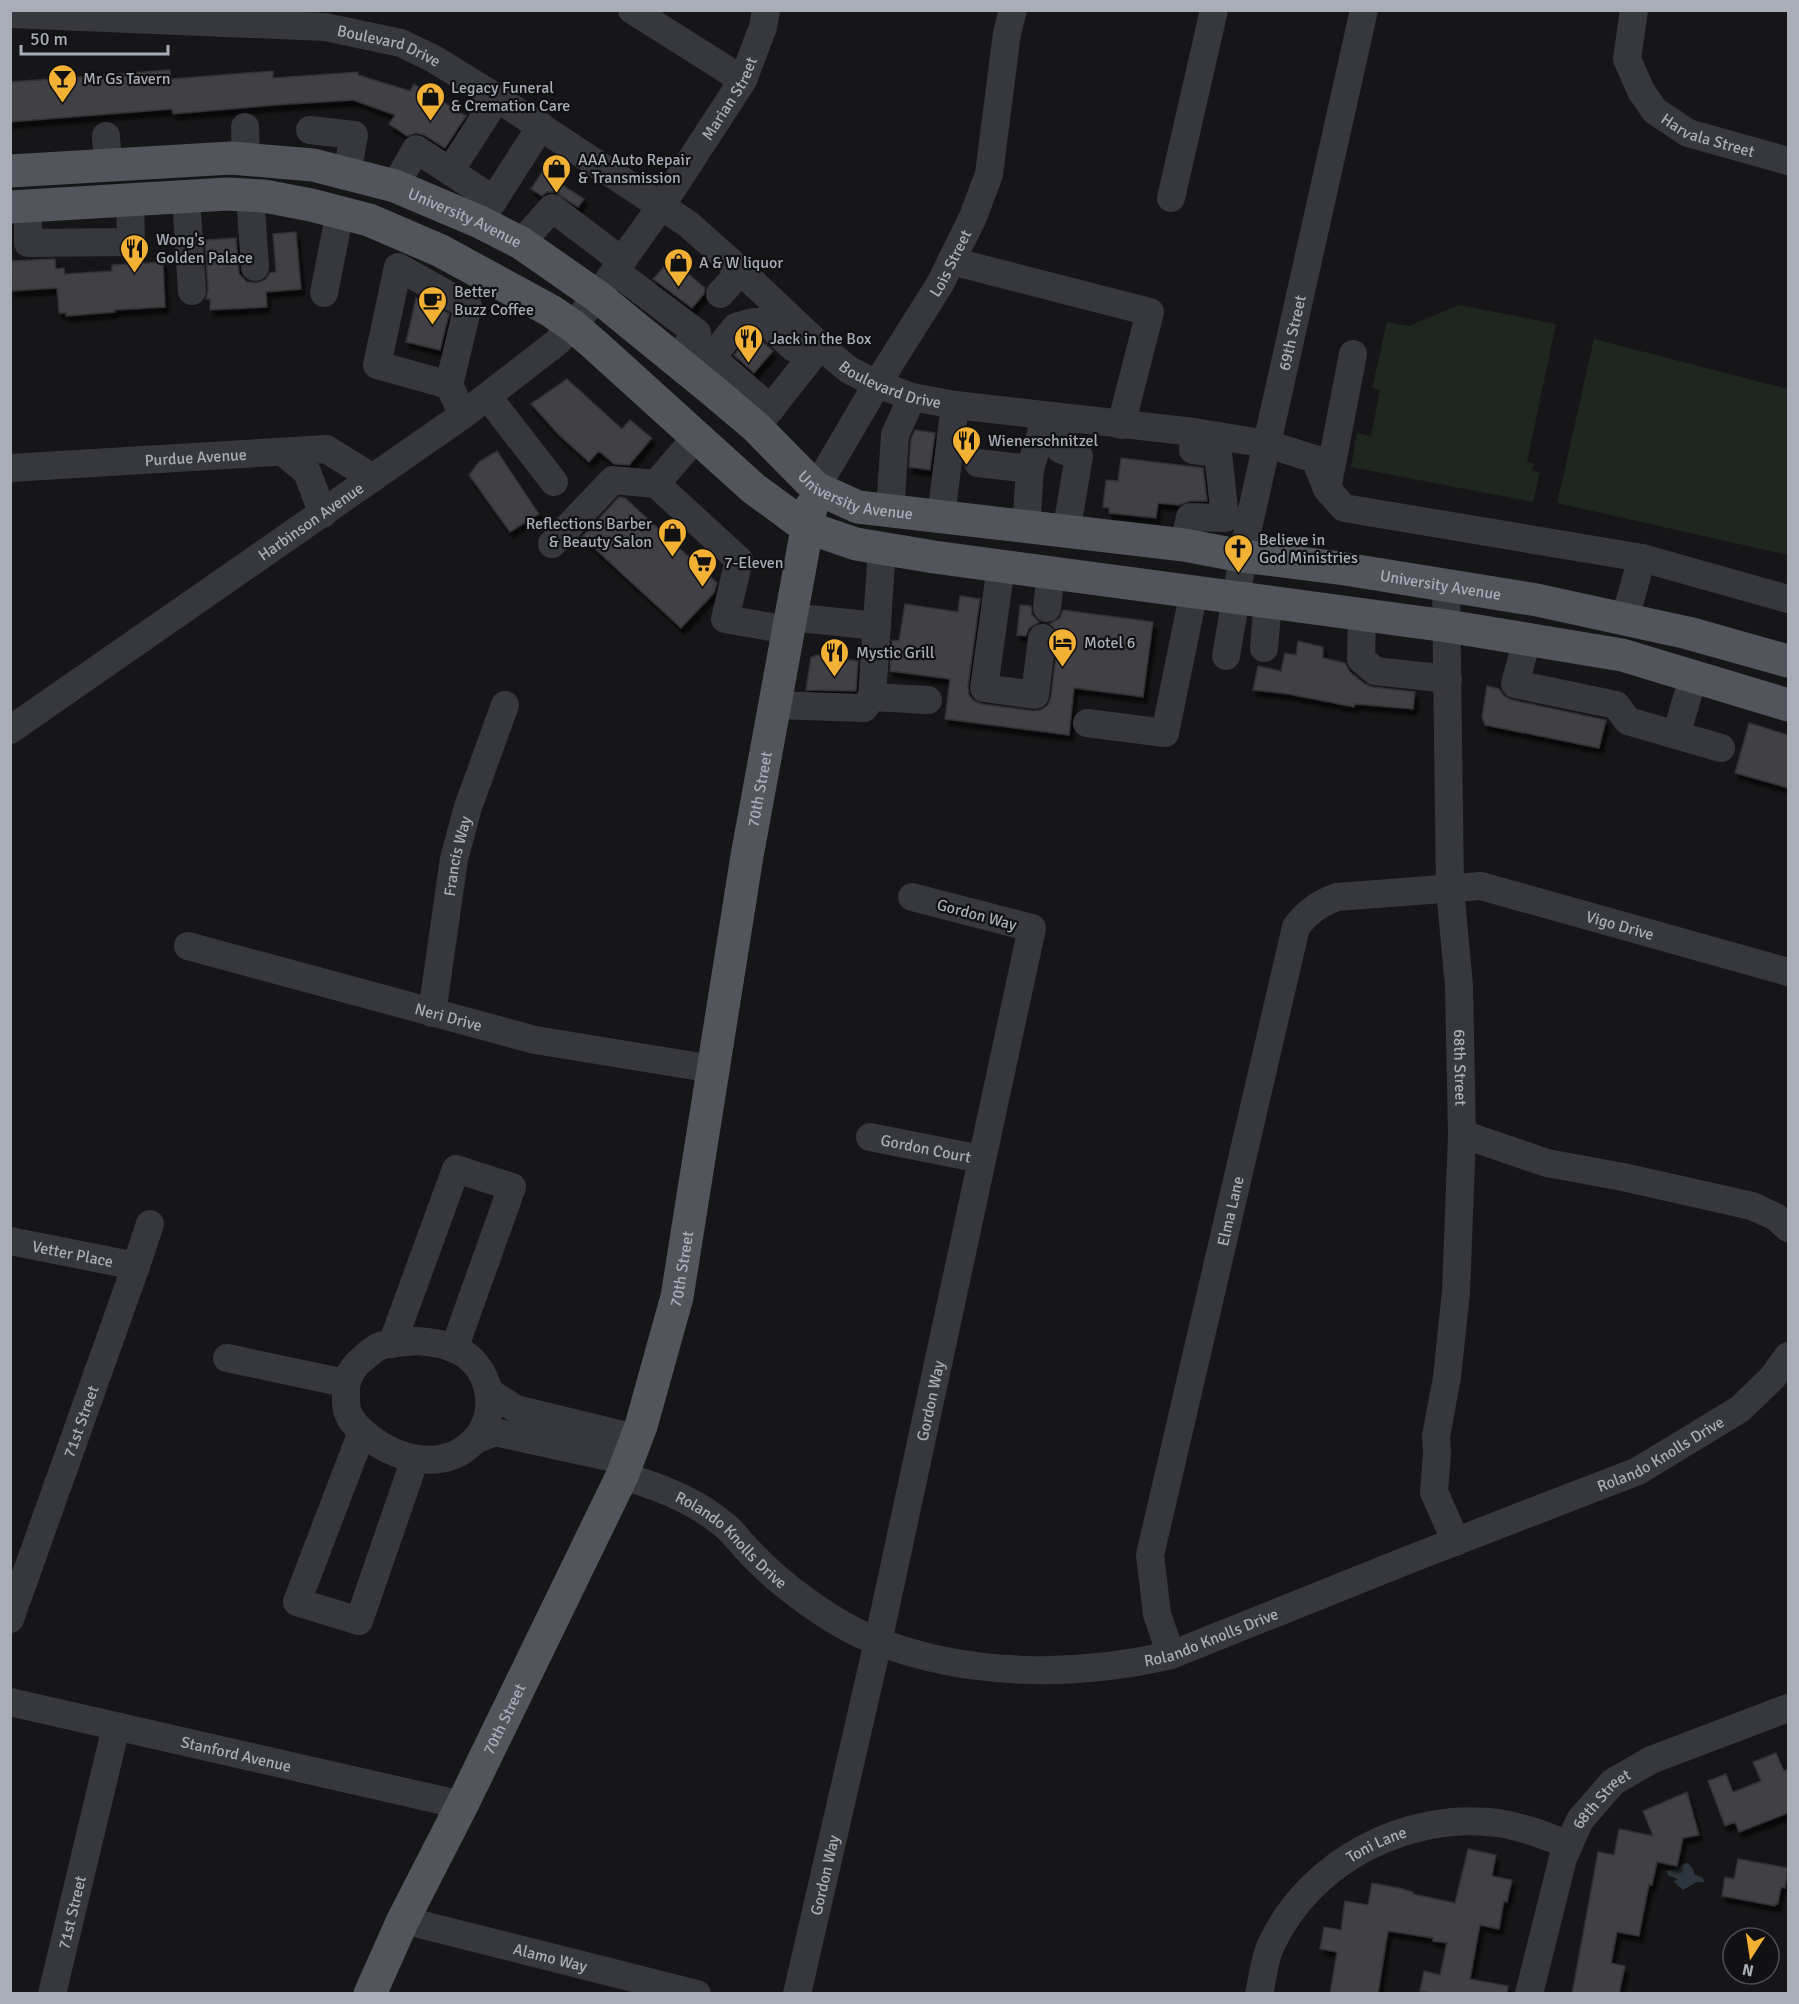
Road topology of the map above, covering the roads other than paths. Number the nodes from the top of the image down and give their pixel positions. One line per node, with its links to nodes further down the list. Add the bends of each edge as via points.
1 (632, 10): 8 (street)
2 (766, 10): 8 (street, Marian Street)
3 (1013, 10): 26 (street, Lois Street, via 988,174 973,217)
4 (1214, 10): 19 (street)
5 (1364, 10): 50 (street, 69th Street)
6 (1634, 10): 12 (street, Harvala Street, via 1627,59 1655,111 1688,133)
7 (10, 14): 9 (street, Boulevard Drive, via 325,27 401,43)
8 (742, 80): 20 (street, Marian Street)
9 (496, 98): 10 (street, Boulevard Drive); 14 (street)
10 (541, 126): 20 (street, Boulevard Drive); 22 (street)
11 (310, 130): 15 (street, via 354,135)
12 (1788, 161)
13 (10, 171): 15 (main road, University Avenue, via 107,150 231,158 245,143)
14 (450, 171): 16 (street, via 416,149); 22 (street)
15 (347, 173): 16 (main road, University Avenue)
16 (395, 186): 22 (main road, University Avenue)
17 (250, 195): 18 (main road); 23 (main road); 27 (street)
18 (186, 196): 21 (main road); 30 (street)
19 (1171, 198)
20 (661, 206): 28 (street, Boulevard Drive); 29 (street, Marian Street)
21 (19, 207)
22 (487, 211): 24 (main road, University Avenue)
23 (340, 212): 25 (main road, via 369,220); 31 (street)
24 (521, 243): 29 (main road, University Avenue); 29 (street, via 552,208)
25 (404, 252): 34 (main road, via 441,251); 40 (street, via 468,306); 40 (street, via 377,365)
26 (951, 261): 39 (street, Lois Street); 47 (street, via 1150,312)
27 (255, 267)
28 (741, 271): 32 (street); 36 (street, Boulevard Drive)
29 (612, 276): 33 (street); 34 (street, Harbinson Avenue); 35 (main road, University Avenue)
30 (192, 291)
31 (324, 292)
32 (720, 294)
33 (660, 305): 35 (street); 38 (street, via 697,333)
34 (573, 326): 41 (street, Harbinson Avenue, via 543,355); 49 (main road)
35 (639, 331): 38 (main road, University Avenue)
36 (815, 354): 38 (street, via 765,322 753,322 736,327); 39 (street, Boulevard Drive); 46 (street)
37 (1353, 354): 59 (street)
38 (694, 365): 46 (main road, University Avenue)
39 (877, 384): 42 (street, Boulevard Drive); 58 (street, Lois Street)
40 (449, 385): 44 (street)
41 (488, 397): 44 (street, Harbinson Avenue); 56 (street)
42 (912, 397): 43 (street, Boulevard Drive); 60 (street, via 895,435)
43 (955, 405): 45 (street, Boulevard Drive); 52 (street)
44 (463, 415): 55 (street, Harbinson Avenue)
45 (1057, 417): 47 (street, Boulevard Drive); 54 (street); 65 (street, via 1060,449 1079,456)
46 (763, 418): 58 (main road, University Avenue)
47 (1122, 424): 48 (street, Boulevard Drive)
48 (1194, 432): 50 (street, Boulevard Drive); 67 (street, via 1193,450 1218,453 1226,518 1190,517)
49 (696, 437): 57 (street); 63 (main road)
50 (1267, 444): 59 (street, Boulevard Drive, via 1315,459); 69 (street, 69th Street)
51 (283, 452): 53 (street, Purdue Avenue); 55 (street, Purdue Avenue, via 326,449); 61 (street, via 307,472)
52 (961, 460): 54 (street); 62 (street)
53 (10, 468)
54 (1030, 469): 64 (street)
55 (373, 478): 61 (street, Harbinson Avenue)
56 (554, 482)
57 (656, 484): 66 (street, via 613,480); 81 (street, via 740,560 725,619)
58 (816, 488): 60 (main road, University Avenue, via 858,507); 63 (main road, 70th Street)
59 (1328, 489): 70 (street, via 1344,508)
60 (890, 511): 62 (main road, University Avenue)
61 (323, 514): 97 (street, Harbinson Avenue)
62 (941, 517): 64 (main road, University Avenue)
63 (806, 528): 68 (main road); 81 (main road, 70th Street)
64 (1026, 528): 65 (main road, University Avenue)
65 (1066, 533): 67 (main road, University Avenue)
66 (552, 544)
67 (1184, 545): 69 (main road, University Avenue)
68 (882, 548): 71 (main road); 82 (street)
69 (1242, 556): 73 (main road, University Avenue); 75 (street, 69th Street)
70 (1642, 558): 76 (street); 80 (street)
71 (1001, 566): 72 (main road); 84 (street, via 984,688 1035,695)
72 (1051, 572): 74 (main road); 78 (street)
73 (1446, 585): 80 (main road, University Avenue); 83 (street, 68th Street)
74 (1194, 591): 75 (main road); 96 (street, via 1165,733)
75 (1236, 597): 77 (main road); 87 (street, 69th Street)
76 (1788, 599)
77 (1268, 601): 79 (main road); 86 (street)
78 (1047, 608)
79 (1362, 615): 83 (main road); 90 (street, via 1361,659 1375,671)
80 (1625, 618): 88 (main road, University Avenue)
81 (789, 623): 82 (street); 94 (main road, 70th Street)
82 (877, 626): 91 (street)
83 (1447, 626): 85 (main road); 90 (street, 68th Street)
84 (1042, 638)
85 (1527, 640): 89 (main road, via 1622,655); 98 (street, via 1515,684 1616,705 1628,722)
86 (1264, 648)
87 (1226, 656)
88 (1788, 661)
89 (1693, 678): 95 (main road); 98 (street)
90 (1448, 679): 100 (street, 68th Street)
91 (872, 697): 92 (street); 94 (street, via 864,708)
92 (928, 700)
93 (504, 705): 104 (street, Francis Way, via 454,859)
94 (774, 705): 105 (main road, 70th Street)
95 (1788, 705)
96 (1087, 723)
97 (10, 730)
98 (1676, 735): 99 (street)
99 (1722, 748)
100 (1450, 890): 103 (street, Vigo Drive, via 1481,886); 106 (street, 68th Street, via 1459,986); 126 (street, Elma Lane, via 1337,897 1317,905 1296,927 1150,1555 1157,1614)
101 (912, 897): 108 (street, Gordon Way, via 1032,928)
102 (188, 946): 104 (street, Neri Drive)
103 (1788, 972)
104 (432, 1013): 105 (street, Neri Drive, via 535,1040)
105 (712, 1069): 122 (main road, 70th Street, via 677,1296)
106 (1462, 1134): 110 (street, via 1547,1163 1752,1206 1776,1217); 123 (street, 68th Street, via 1456,1292 1436,1436 1434,1492)
107 (870, 1137): 108 (street, Gordon Court)
108 (981, 1159): 125 (street, Gordon Way)
109 (150, 1224): 112 (street, 71st Street)
110 (1788, 1228)
111 (10, 1241): 112 (street, Vetter Place)
112 (136, 1266): 124 (street, 71st Street)
113 (392, 1344): 114 (street, via 431,1342); 114 (street, via 456,1169 512,1187); 117 (street, via 366,1355)
114 (454, 1348): 118 (street, via 480,1369)
115 (1788, 1356): 123 (street, Rolando Knolls Drive, via 1740,1409 1648,1466)
116 (227, 1358): 117 (street)
117 (345, 1383): 119 (street, via 347,1411)
118 (489, 1392): 120 (street, via 488,1417); 122 (street, via 516,1409)
119 (362, 1432): 121 (street, via 389,1451); 121 (street, via 297,1602 358,1621)
120 (476, 1440): 121 (street, via 454,1455); 122 (street, via 495,1432)
121 (416, 1459)
122 (629, 1459): 125 (street, Rolando Knolls Drive, via 665,1490 725,1525 786,1585 846,1626); 130 (main road, 70th Street)
123 (1456, 1542): 126 (street, Rolando Knolls Drive)
124 (10, 1619)
125 (878, 1642): 126 (street, Rolando Knolls Drive, via 947,1661 1010,1670 1095,1668); 136 (street, Gordon Way)
126 (1171, 1656)
127 (10, 1702): 129 (street, Stanford Avenue)
128 (1788, 1708): 131 (street, 68th Street, via 1651,1760 1613,1782 1580,1820)
129 (116, 1727): 130 (street, Stanford Avenue); 133 (street, 71st Street)
130 (462, 1805): 132 (main road, 70th Street)
131 (1568, 1845): 137 (street, Toni Lane, via 1521,1828 1472,1822 1423,1826 1376,1842 1333,1868 1297,1904 1269,1947); 138 (street, 68th Street)
132 (403, 1920): 134 (main road, 70th Street); 135 (street, Alamo Way)
133 (52, 1994)
134 (370, 1994)
135 (697, 1994)
136 (797, 1994)
137 (1259, 1994)
138 (1529, 1994)

